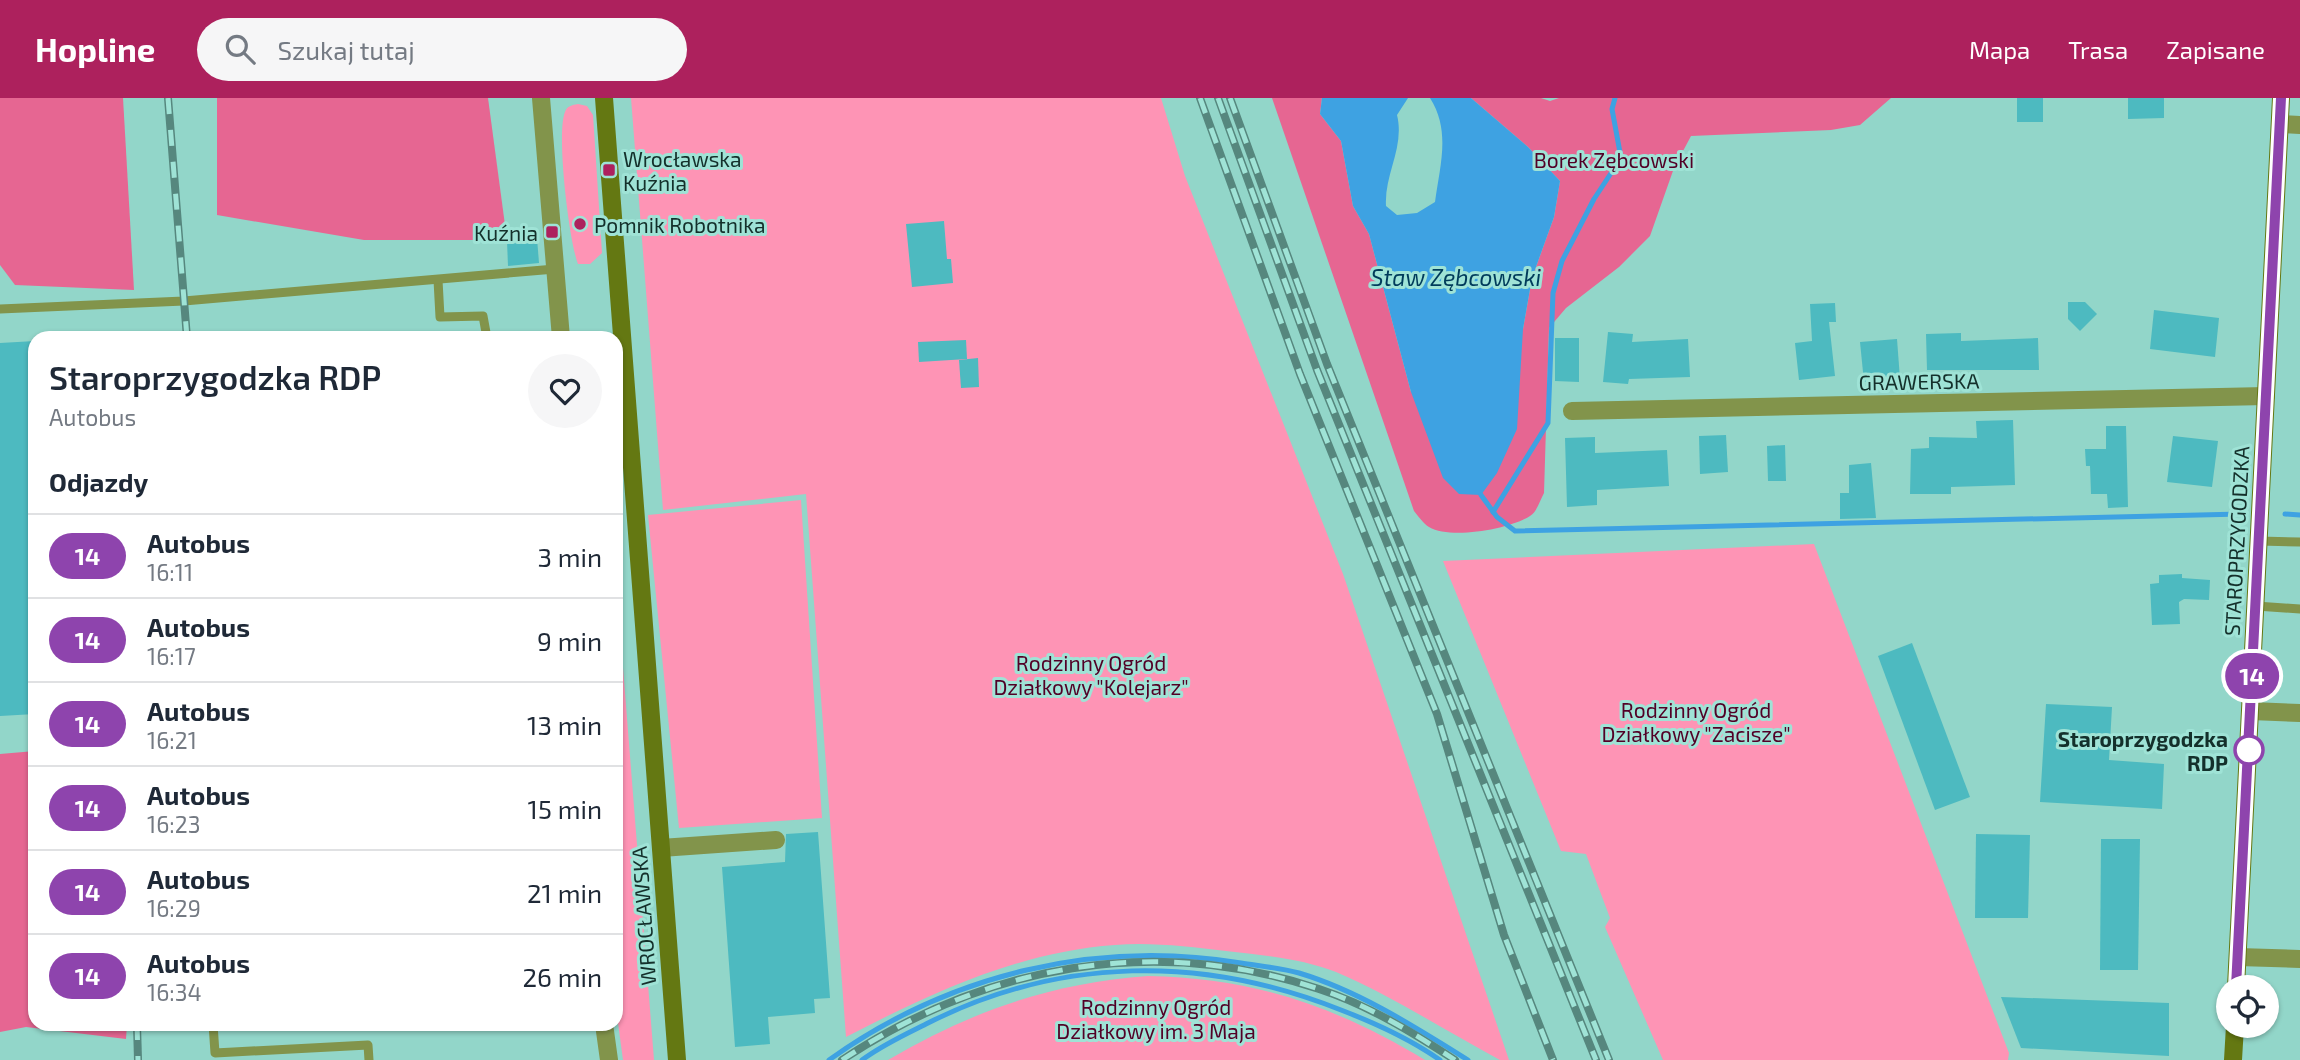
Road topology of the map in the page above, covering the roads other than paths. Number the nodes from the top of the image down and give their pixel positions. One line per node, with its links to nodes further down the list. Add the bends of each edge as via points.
1 (541, 98): 6 (street)
2 (604, 98): 11 (main road, WROCŁAWSKA)
3 (2281, 98): 4 (main road, STAROPRZYGODZKA)
4 (2280, 124): 5 (street); 12 (main road, STAROPRZYGODZKA)
5 (2300, 125)
6 (555, 269): 7 (lane); 10 (street)
7 (438, 280): 8 (lane); 9 (lane, via 440,317 483,316)
8 (0, 309)
9 (486, 331)
10 (560, 331)
11 (618, 331)
12 (2266, 396): 14 (street, GRAWERSKA); 15 (main road, STAROPRZYGODZKA)
13 (623, 407): 22 (main road, WROCŁAWSKA)
14 (1572, 411)
15 (2259, 541): 16 (lane); 17 (main road, STAROPRZYGODZKA)
16 (2300, 542)
17 (2256, 606): 18 (lane); 19 (main road, STAROPRZYGODZKA)
18 (2300, 609)
19 (2251, 710): 20 (street); 23 (main road, STAROPRZYGODZKA)
20 (2300, 713)
21 (776, 840): 22 (street)
22 (660, 848): 31 (main road, WROCŁAWSKA)
23 (2238, 957): 24 (street); 25 (main road, STAROPRZYGODZKA)
24 (2300, 960)
25 (2237, 975)
26 (213, 1031): 29 (lane, via 215,1053 368,1045)
27 (605, 1031): 30 (street)
28 (2234, 1038): 32 (main road)
29 (369, 1060)
30 (609, 1060)
31 (677, 1060)
32 (2233, 1060)

